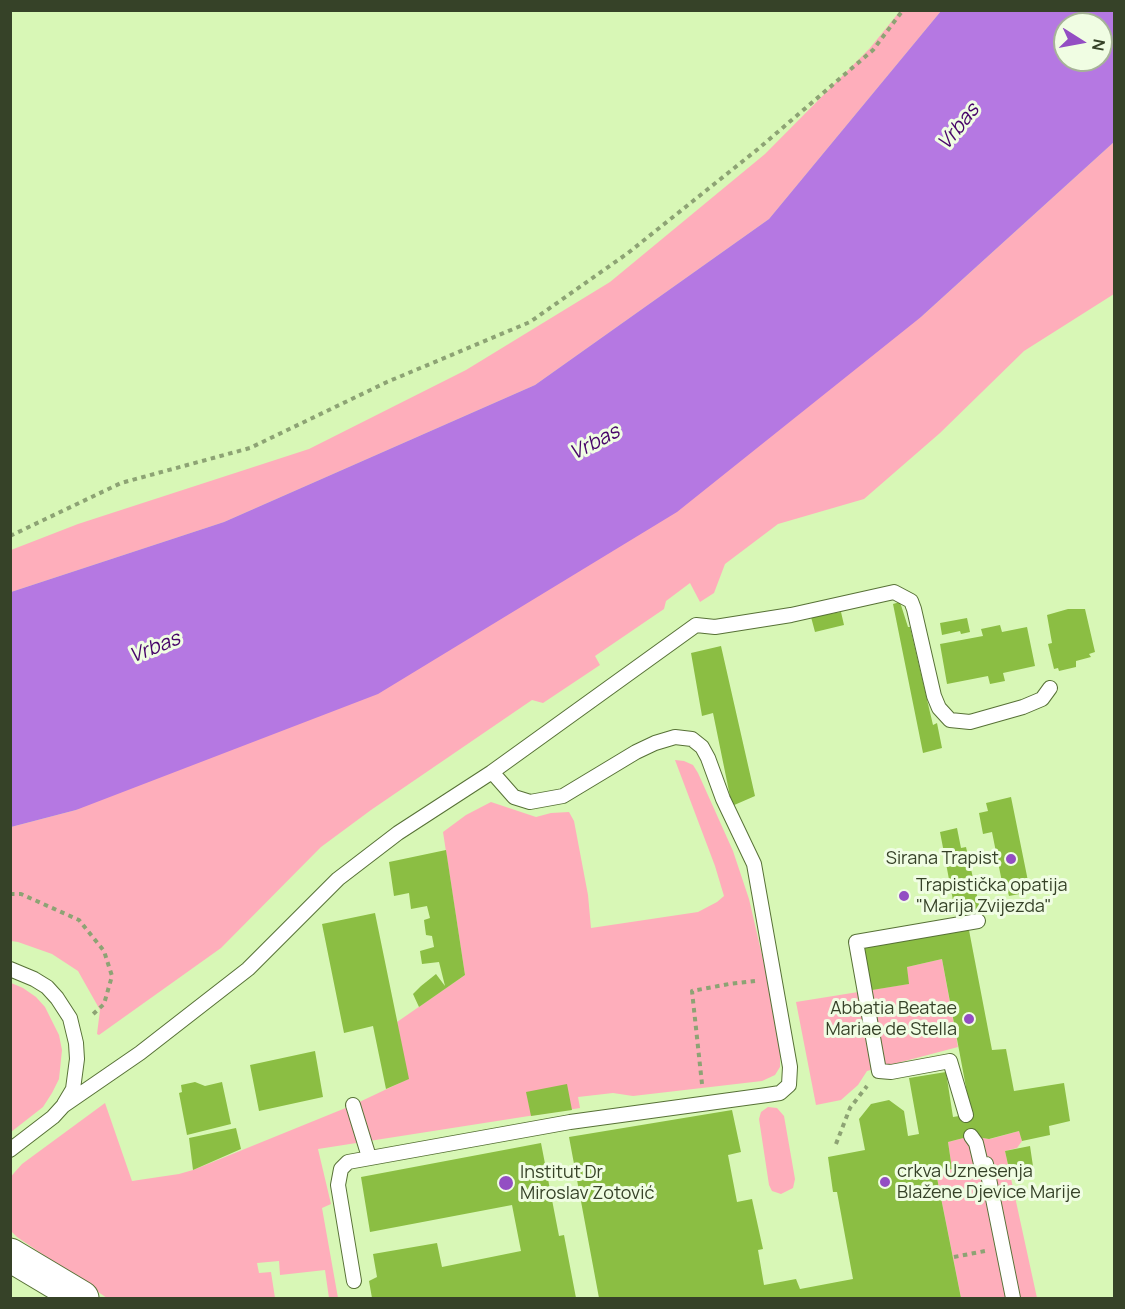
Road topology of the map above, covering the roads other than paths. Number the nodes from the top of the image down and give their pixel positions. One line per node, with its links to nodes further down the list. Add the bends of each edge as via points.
1 (1050, 687): 2 (lane, via 1042,699 1023,707 970,722 950,720 934,696 915,609 894,592 791,615 715,627 696,625)
2 (492, 772): 6 (lane, via 398,833 338,879 248,969 141,1053); 10 (lane, via 514,797 530,802 563,796 655,743 675,737 692,739 702,747 754,864 790,1067 789,1086 780,1093 570,1122)
3 (978, 921): 7 (lane, via 856,942 879,1071 950,1061)
4 (10, 969): 6 (lane, via 47,987 70,1018 77,1066 73,1089)
5 (353, 1105): 10 (lane)
6 (63, 1106): 9 (lane)
7 (966, 1115)
8 (971, 1136): 14 (lane, via 981,1164 986,1164)
9 (10, 1150)
10 (369, 1157): 12 (lane, via 348,1162 341,1169 338,1185)
11 (10, 1255): 13 (street)
12 (354, 1281)
13 (82, 1299)
14 (1012, 1299)

